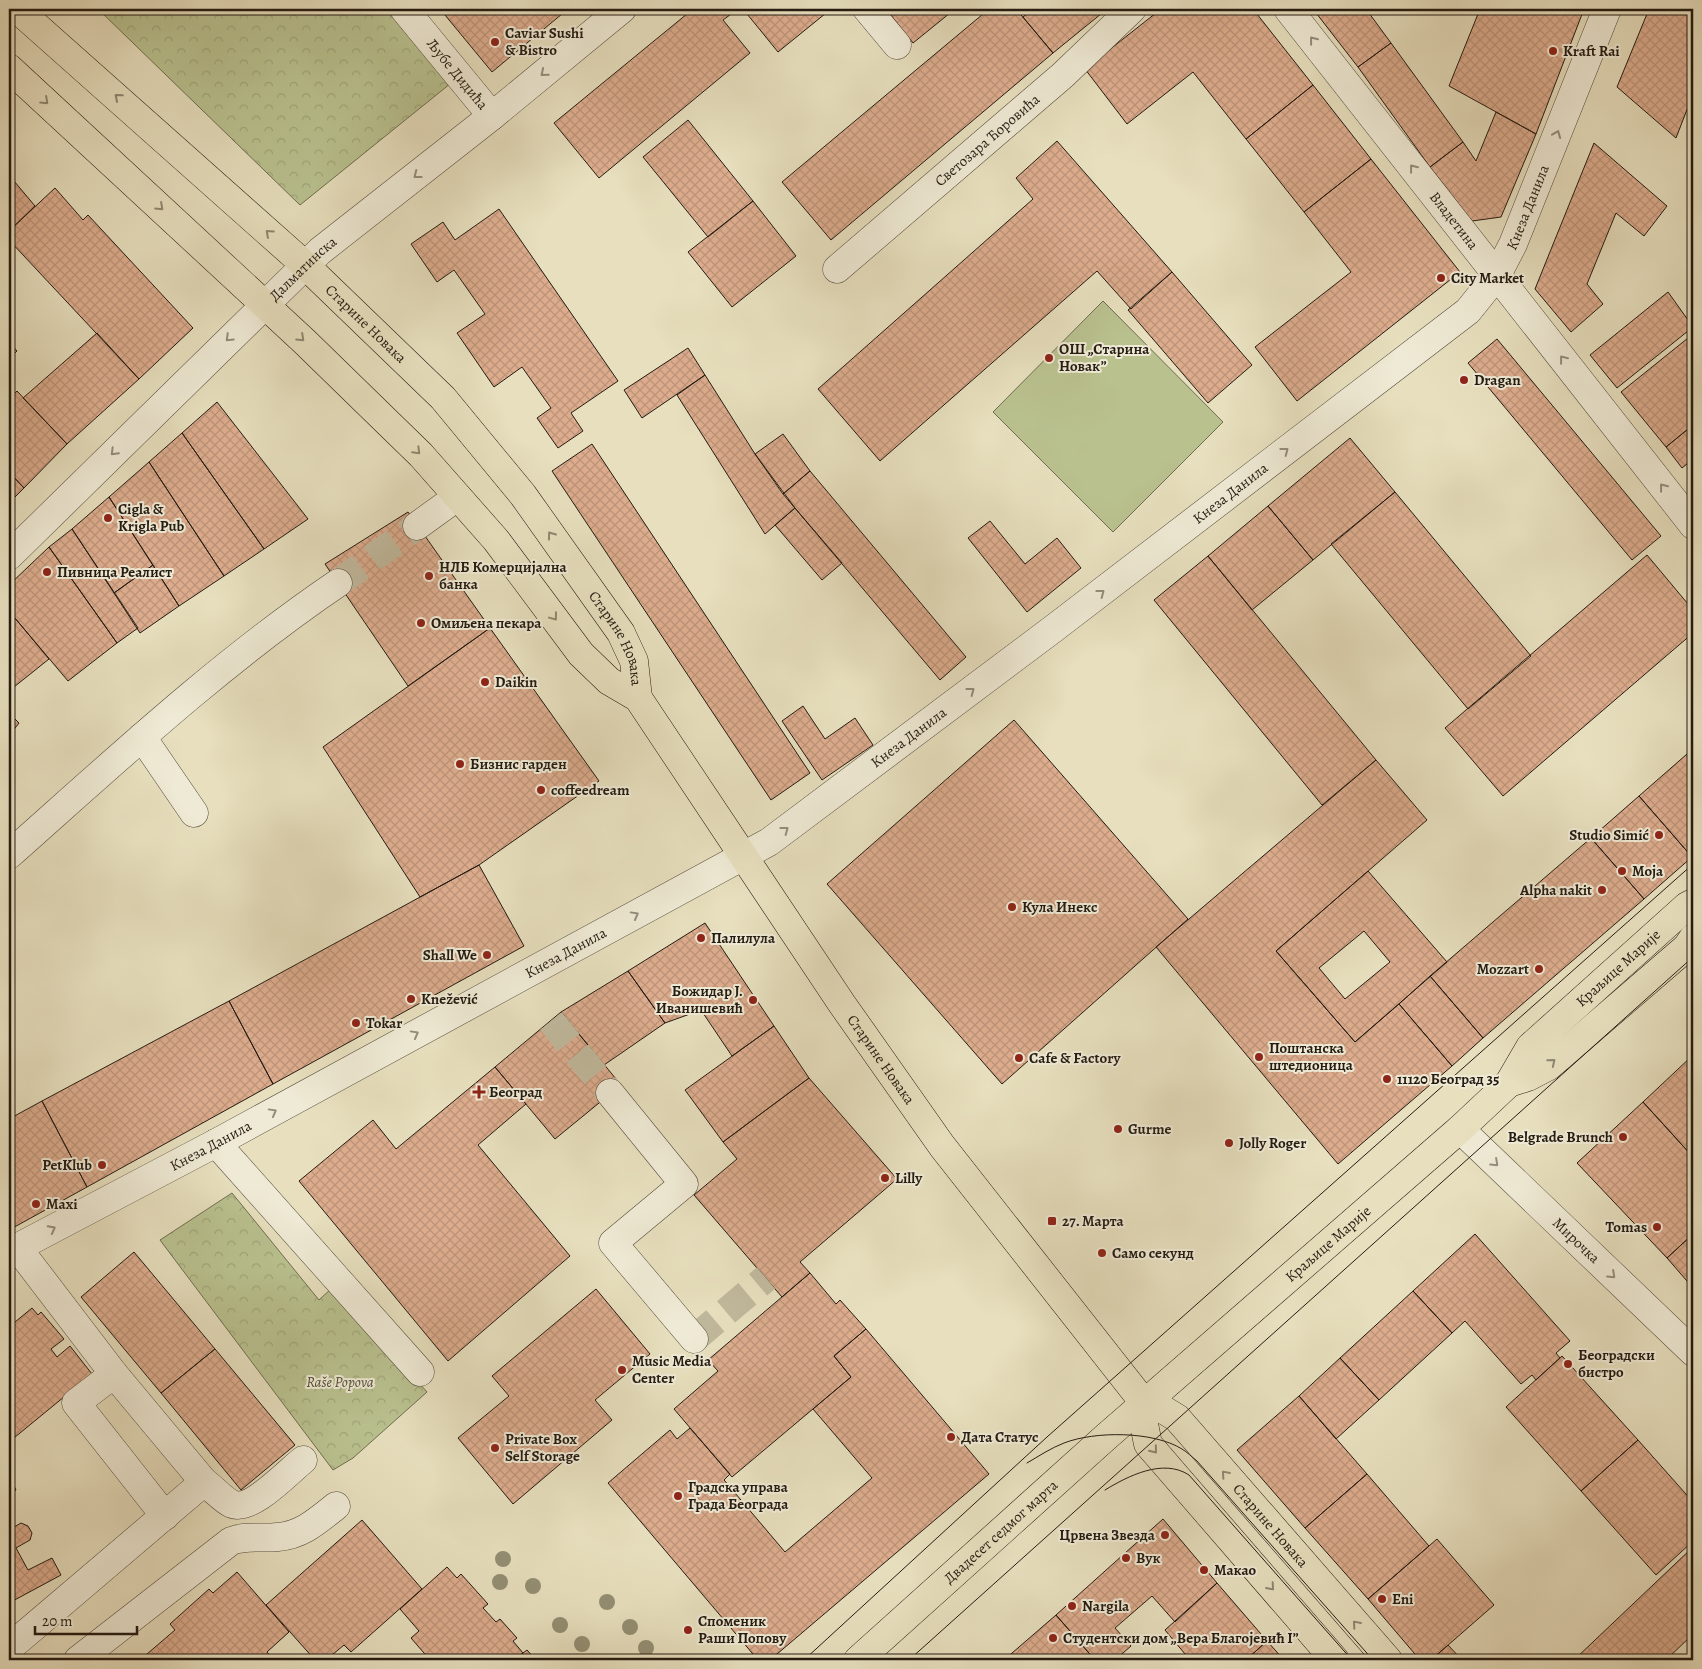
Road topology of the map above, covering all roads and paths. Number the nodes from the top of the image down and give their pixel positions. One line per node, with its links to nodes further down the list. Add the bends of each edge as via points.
1 (17, 9): 11 (main road, Старине Новака, one-way to 1)
2 (404, 9): 10 (street, Љубе Дидића)
3 (622, 9): 10 (street, Далматинска, one-way to 10)
4 (867, 9): 8 (street)
5 (1132, 9): 12 (street, Светозара Ћоровића, via 1063,74)
6 (1288, 9): 13 (street, Владетина, one-way to 6)
7 (1607, 9): 13 (street, Кнеза Данила, one-way to 7, via 1513,244)
8 (897, 45)
9 (9, 68): 14 (main road, Старине Новака, one-way to 14)
10 (492, 116): 11 (street, Далматинска, one-way to 11)
11 (305, 265): 14 (street, Далматинска); 20 (main road, Старине Новака, one-way to 11, via 634,661 621,633 522,495 443,398)
12 (837, 269)
13 (1497, 275): 16 (street, Владетина, one-way to 13); 24 (street, Кнеза Данила, one-way to 13, via 769,842 1053,629 1468,311)
14 (265, 305): 15 (main road, Старине Новака, one-way to 15, via 400,434); 18 (street, Далматинска, one-way to 18)
15 (457, 497): 17 (street); 20 (main road, Старине Новака, one-way to 20, via 496,540 581,654 609,681)
16 (1693, 525)
17 (417, 526)
18 (9, 556)
19 (338, 583): 21 (street, via 189,695)
20 (638, 698): 24 (main road, Старине Новака)
21 (142, 737): 22 (street); 23 (street)
22 (194, 813)
23 (9, 856)
24 (744, 856): 30 (street, Кнеза Данила, one-way to 24); 36 (main road, Старине Новака, via 842,1004 942,1146)
25 (1693, 904): 27 (main road, Краљице Марије, via 1680,912 1537,1040)
26 (1693, 938): 27 (main road, Краљице Марије, one-way to 26, via 1549,1066 1688,947)
27 (1509, 1083): 29 (main road, Краљице Марије)
28 (610, 1093): 32 (street, via 684,1184 613,1243)
29 (1460, 1129): 33 (street, Мирочка, one-way to 33); 36 (main road, Краљице Марије)
30 (216, 1143): 31 (street, Кнеза Данила, one-way to 30); 34 (street)
31 (13, 1249): 35 (street)
32 (694, 1339)
33 (1693, 1352)
34 (420, 1372)
35 (114, 1374): 38 (street); 40 (street, via 76,1403)
36 (1146, 1404): 43 (main road, Двадесет седмог марта); 44 (main road, one-way to 44, via 1144,1424 1148,1444); 45 (main road, Старине Новака, one-way to 36, via 1177,1418 1159,1407)
37 (303, 1460): 38 (street, via 253,1501 243,1505 232,1504)
38 (204, 1482): 40 (street)
39 (336, 1506): 42 (street, via 306,1530 277,1538 243,1537 231,1542)
40 (165, 1516): 41 (street)
41 (9, 1648)
42 (78, 1660)
43 (858, 1660)
44 (1335, 1660)
45 (1388, 1660)

